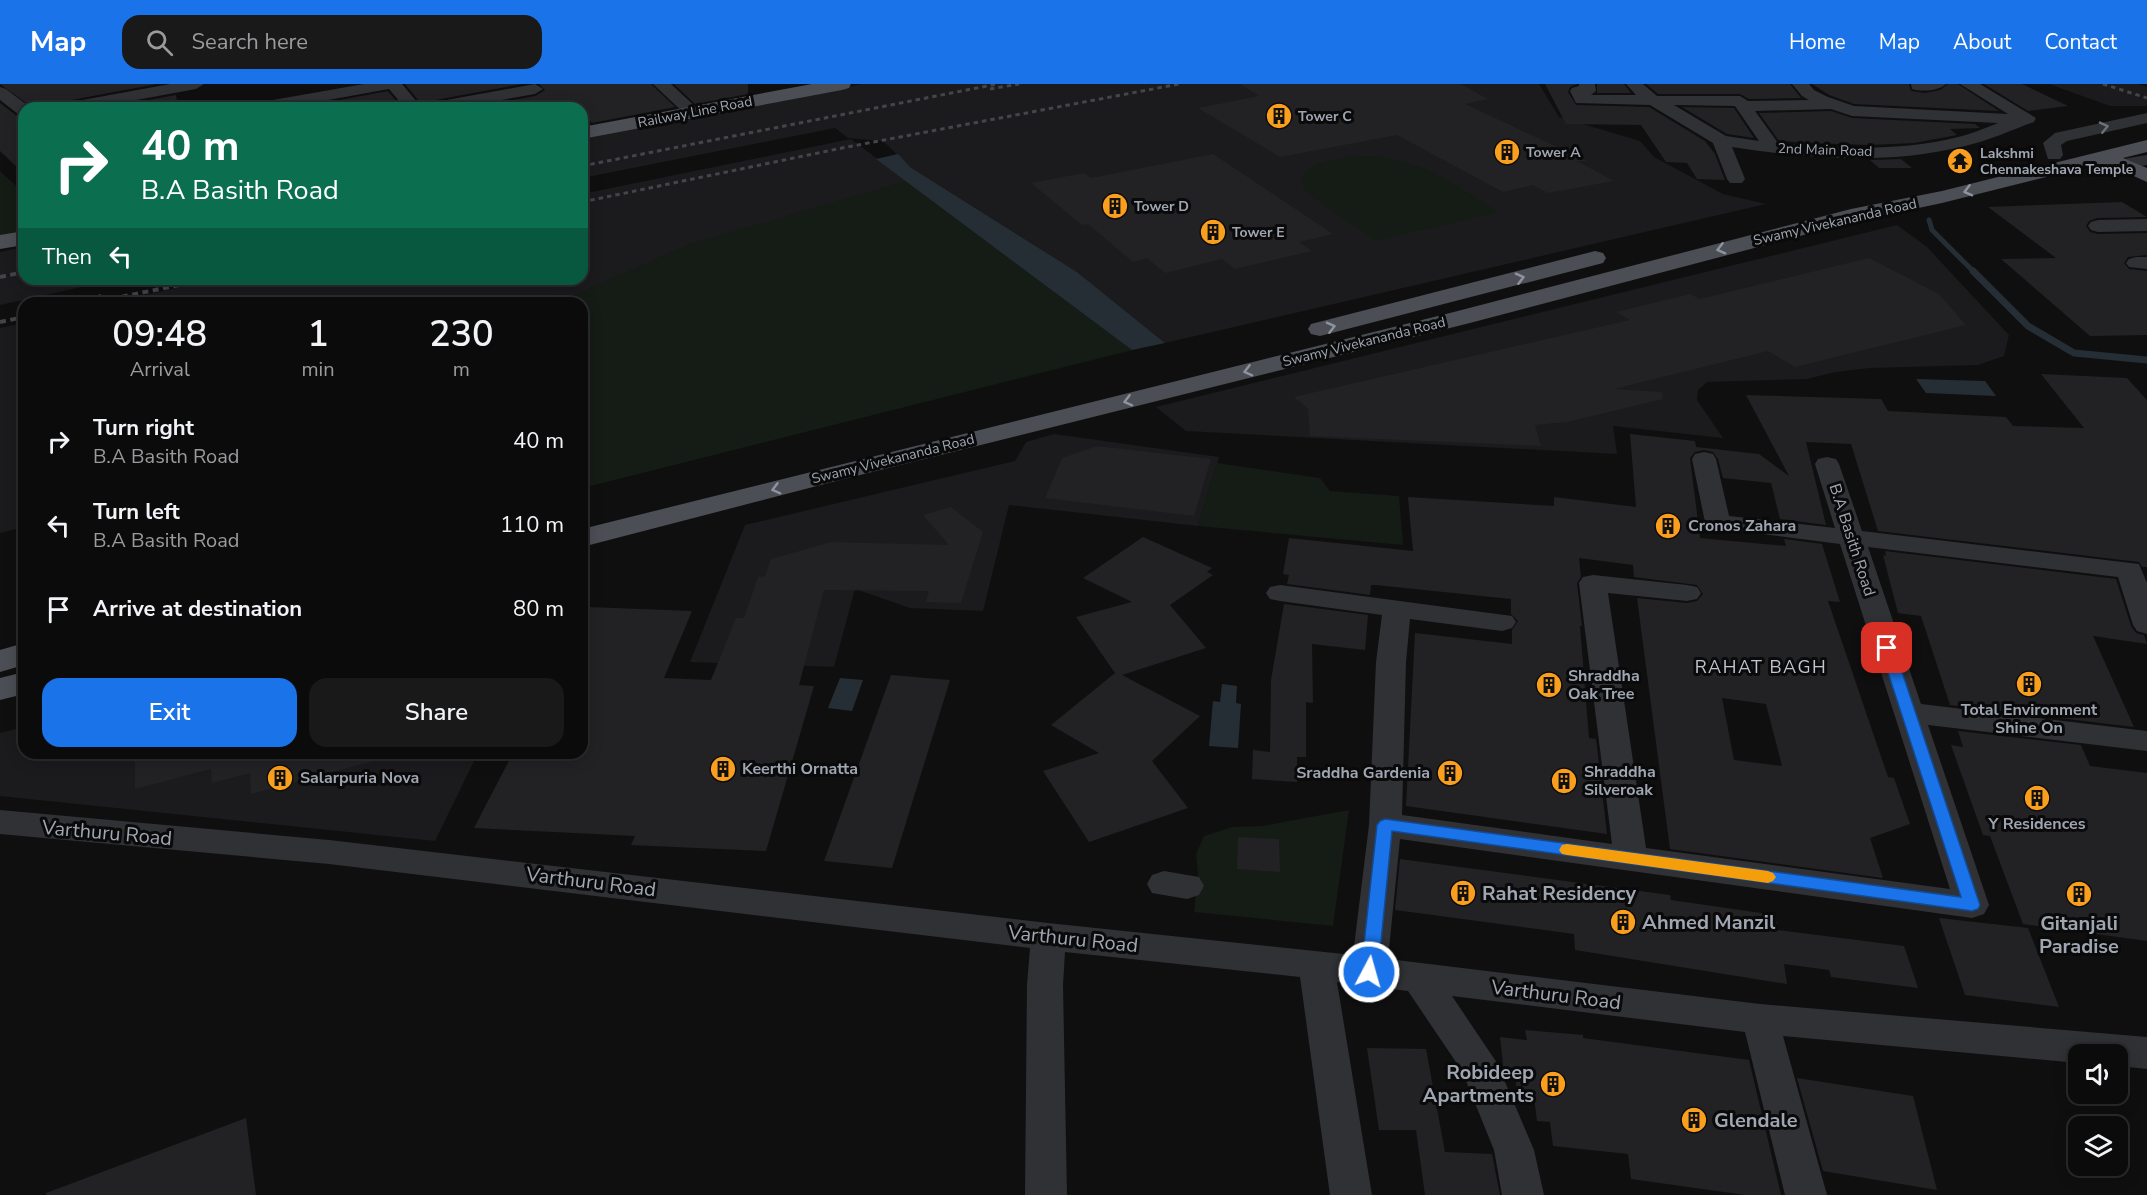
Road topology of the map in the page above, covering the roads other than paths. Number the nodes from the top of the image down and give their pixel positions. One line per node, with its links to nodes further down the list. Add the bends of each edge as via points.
1 (117, 84): 14 (street)
2 (196, 84): 14 (street)
3 (392, 84): 17 (street); 18 (street)
4 (661, 84): 24 (street)
5 (842, 84): 24 (main road, Railway Line Road)
6 (1587, 84): 20 (street, via 1588,91 1578,91 1582,100)
7 (1634, 84): 20 (street, 2nd Main Road)
8 (1800, 84): 21 (street, via 1808,93)
9 (1938, 84): 11 (street)
10 (1968, 84): 25 (street)
11 (1918, 86)
12 (0, 92): 22 (street)
13 (537, 92): 19 (street)
14 (134, 95): 15 (street); 16 (street)
15 (97, 102)
16 (143, 102)
17 (290, 102)
18 (408, 102)
19 (470, 102)
20 (1655, 102): 23 (street, via 1740,101); 29 (street, 2nd Main Road)
21 (1834, 104): 23 (street); 25 (street, via 1852,111)
22 (18, 106)
23 (1743, 106): 32 (street)
24 (693, 112): 27 (main road, Railway Line Road)
25 (2026, 118): 30 (street); 32 (street, 2nd Main Road, via 1962,142 1897,152)
26 (2147, 118): 30 (street, one-way to 26)
27 (588, 132)
28 (2147, 135): 30 (main road, Swamy Vivekananda Road)
29 (1721, 140): 32 (street, 2nd Main Road); 36 (street)
30 (2057, 146): 40 (main road, Swamy Vivekananda Road)
31 (2147, 146): 34 (main road, Swamy Vivekananda Road)
32 (1773, 148)
33 (2147, 160): 34 (street)
34 (2110, 161): 35 (main road); 46 (main road, Swamy Vivekananda Road, one-way to 46, via 1851,216 1458,319)
35 (2147, 176)
36 (1736, 179)
37 (2147, 225): 38 (street)
38 (2098, 226)
39 (18, 239): 41 (main road)
40 (1662, 241)
41 (0, 242)
42 (1618, 253): 45 (main road, Swamy Vivekananda Road, one-way to 42)
43 (1704, 459): 47 (street, via 1718,522)
44 (1827, 464): 47 (street, B.A Basith Road)
45 (588, 515)
46 (588, 536)
47 (1851, 538): 52 (street, via 2129,570); 57 (street, B.A Basith Road)
48 (1280, 594): 50 (street)
49 (1687, 594): 61 (street, via 1593,584)
50 (1397, 609): 51 (street); 60 (street, via 1391,662)
51 (1502, 622)
52 (2147, 626)
53 (18, 656): 54 (main road)
54 (0, 661)
55 (18, 684): 56 (main road)
56 (0, 689)
57 (1909, 713): 58 (street); 61 (street, B.A Basith Road, via 1972,905)
58 (2147, 741)
59 (0, 822): 62 (street, Varthuru Road, via 329,852)
60 (1385, 825): 61 (street, B.A Basith Road); 64 (street)
61 (1631, 858)
62 (1048, 937): 63 (street, Varthuru Road); 68 (street)
63 (1316, 965): 64 (street, Varthuru Road); 69 (street)
64 (1369, 972): 65 (street, Varthuru Road)
65 (1419, 978): 66 (street, Varthuru Road); 70 (street, via 1478,1063 1514,1150)
66 (1760, 1019): 67 (street, Varthuru Road); 71 (street)
67 (2147, 1053)
68 (1046, 1195)
69 (1351, 1195)
70 (1523, 1195)
71 (1806, 1195)

